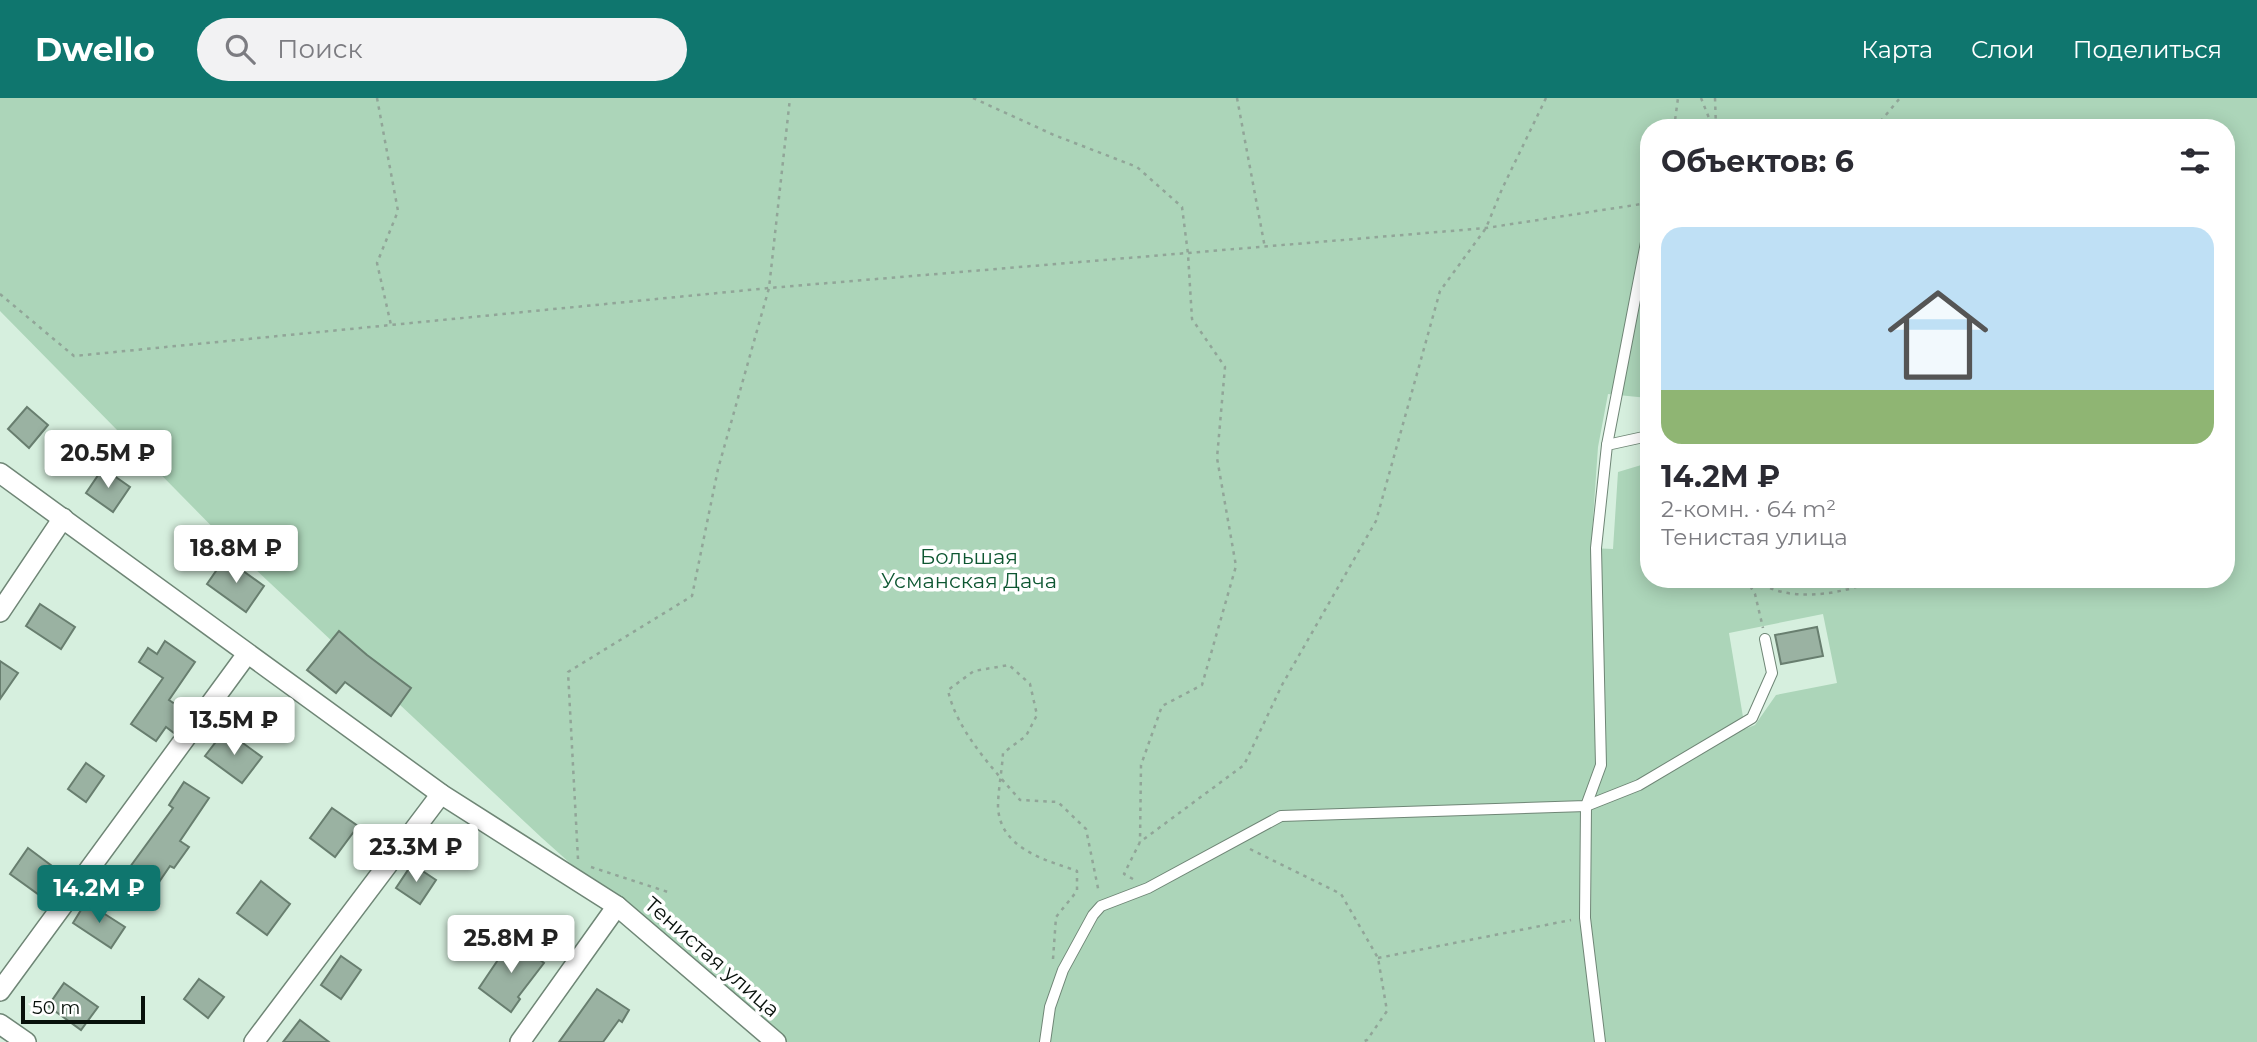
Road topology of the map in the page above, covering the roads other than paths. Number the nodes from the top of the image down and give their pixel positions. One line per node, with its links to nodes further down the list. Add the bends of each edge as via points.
1 (1640, 273): 3 (lane)
2 (1640, 438): 3 (lane)
3 (1606, 445): 10 (lane, via 1596,548 1601,765)
4 (0, 473): 5 (street, Тенистая улица)
5 (63, 518): 6 (street); 8 (street, Тенистая улица)
6 (0, 612)
7 (1765, 639): 10 (lane, via 1772,673 1752,718 1639,785)
8 (247, 654): 9 (street, Тенистая улица); 12 (street)
9 (441, 794): 11 (street, Тенистая улица); 15 (street)
10 (1586, 806): 18 (lane, via 1289,815 1266,823 1148,888 1101,906 1063,970 1050,1007); 19 (lane, via 1585,918)
11 (617, 906): 16 (street, Тенистая улица); 17 (street, Тенистая улица)
12 (0, 991)
13 (0, 1024): 14 (street)
14 (26, 1042)
15 (254, 1042)
16 (520, 1042)
17 (776, 1042)
18 (1045, 1042)
19 (1600, 1042)

